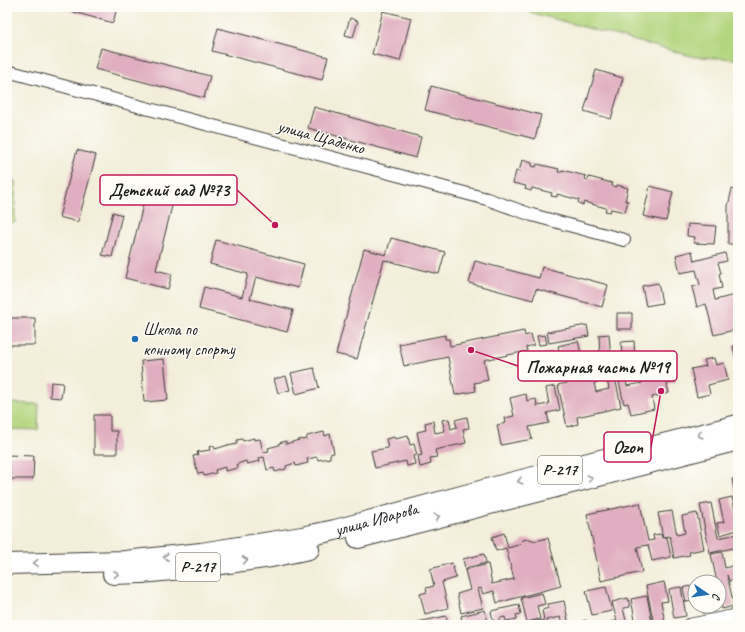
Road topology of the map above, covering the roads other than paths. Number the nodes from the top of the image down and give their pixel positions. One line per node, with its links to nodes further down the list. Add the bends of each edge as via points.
1 (7, 70): 2 (street, улица Щаденко, via 487,200)
2 (624, 240)
3 (738, 425): 5 (main road, улица Идарова / Р-217, one-way to 5, via 302,537 201,553 125,561)
4 (738, 440): 6 (main road, улица Идарова / Р-217, one-way to 4, via 142,573 271,557 386,531)
5 (7, 564)
6 (7, 578)
7 (738, 615): 8 (street)
8 (689, 625)

